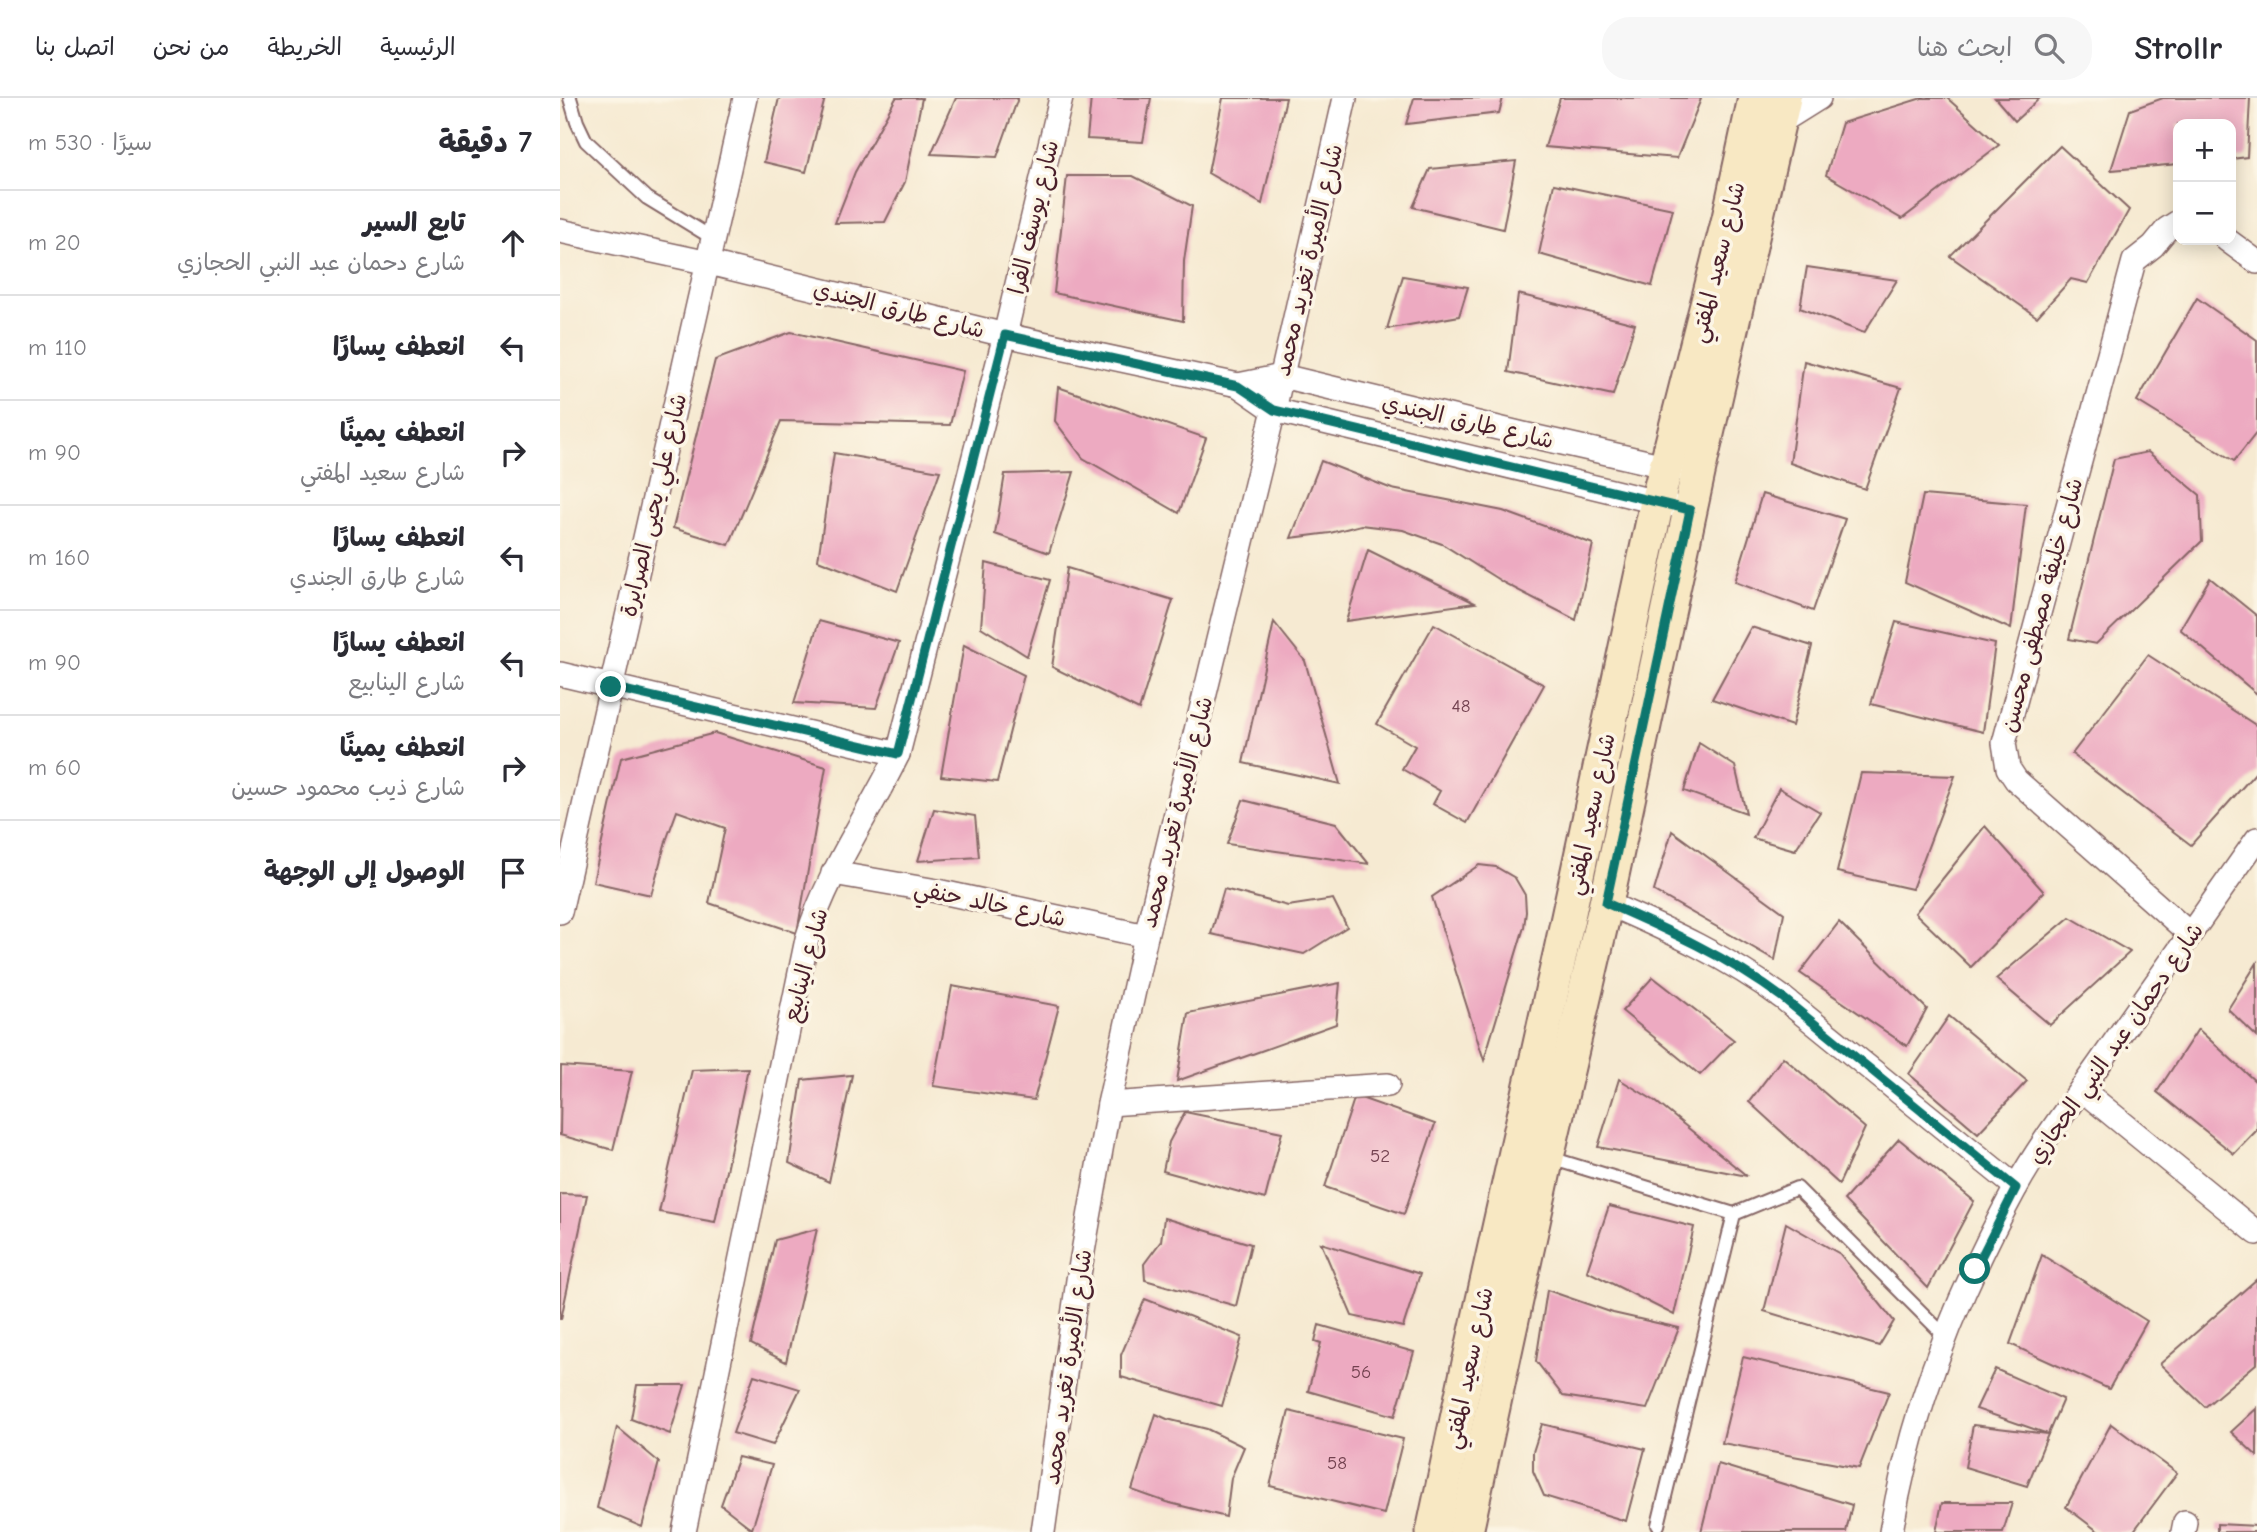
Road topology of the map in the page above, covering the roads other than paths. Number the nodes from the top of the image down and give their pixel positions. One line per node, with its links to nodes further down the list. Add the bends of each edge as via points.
1 (570, 98): 10 (lane, via 586,141 647,198)
2 (745, 98): 10 (street, شارع علي يحيى الصرايرة)
3 (1061, 98): 14 (street, شارع يوسف الفرا)
4 (1345, 98): 15 (street, شارع الأميرة تغريد محمد)
5 (1755, 98): 19 (street, شارع سعيد المفتي)
6 (1819, 98): 7 (street)
7 (1782, 110): 21 (street, شارع سعيد المفتي)
8 (2173, 226): 31 (street, شارع خليفة مصطفى محسن, via 2134,261 2004,743 2008,768 2016,779)
9 (560, 231): 13 (street, شارع طارق الجندي)
10 (714, 239): 13 (street, شارع علي يحيى الصرايرة)
11 (2234, 245): 12 (street)
12 (2257, 262)
13 (709, 263): 14 (street, شارع طارق الجندي); 25 (street, شارع علي يحيى الصرايرة)
14 (1005, 335): 16 (street, شارع طارق الجندي); 26 (street, شارع الينابيع)
15 (1282, 376): 16 (street, شارع طارق الجندي); 17 (street, شارع الأميرة تغريد محمد); 18 (street, شارع طارق الجندي)
16 (1238, 386): 17 (street, شارع طارق الجندي)
17 (1274, 410): 20 (street, شارع طارق الجندي); 32 (street, شارع الأميرة تغريد محمد)
18 (1523, 434): 19 (street, شارع طارق الجندي); 20 (street)
19 (1666, 466): 21 (street, شارع طارق الجندي); 22 (street, شارع سعيد المفتي)
20 (1514, 468): 22 (street, شارع طارق الجندي)
21 (1698, 473): 23 (street, شارع سعيد المفتي)
22 (1657, 502): 23 (street, شارع طارق الجندي); 44 (street, شارع سعيد المفتي)
23 (1690, 510): 29 (street, شارع سعيد المفتي)
24 (560, 674): 25 (street)
25 (611, 687): 26 (street); 30 (street, شارع علي يحيى الصرايرة)
26 (898, 754): 28 (street, شارع الينابيع)
27 (2257, 839): 31 (street, شارع دحمان عبد النبي الحجازي)
28 (833, 873): 32 (street, شارع خالد حنفي); 42 (street, شارع الينابيع, via 807,939)
29 (1606, 903): 36 (street, شارع سعيد المفتي); 37 (street, via 1753,975)
30 (560, 912)
31 (2190, 934): 34 (street, شارع دحمان عبد النبي الحجازي)
32 (1146, 936): 35 (street, شارع الأميرة تغريد محمد)
33 (1388, 1084): 35 (street)
34 (2081, 1089): 37 (street, شارع دحمان عبد النبي الحجازي); 39 (street)
35 (1109, 1104): 43 (street, شارع الأميرة تغريد محمد, via 1078,1280)
36 (1547, 1157): 38 (lane); 45 (street, شارع سعيد المفتي)
37 (2016, 1188): 40 (street, شارع دحمان عبد النبي الحجازي)
38 (1734, 1214): 40 (lane, via 1797,1188); 41 (lane)
39 (2257, 1233)
40 (1945, 1336): 46 (street, شارع دحمان عبد النبي الحجازي, via 1908,1449)
41 (1658, 1525)
42 (684, 1532)
43 (1044, 1532)
44 (1433, 1532)
45 (1466, 1532)
46 (1891, 1532)

